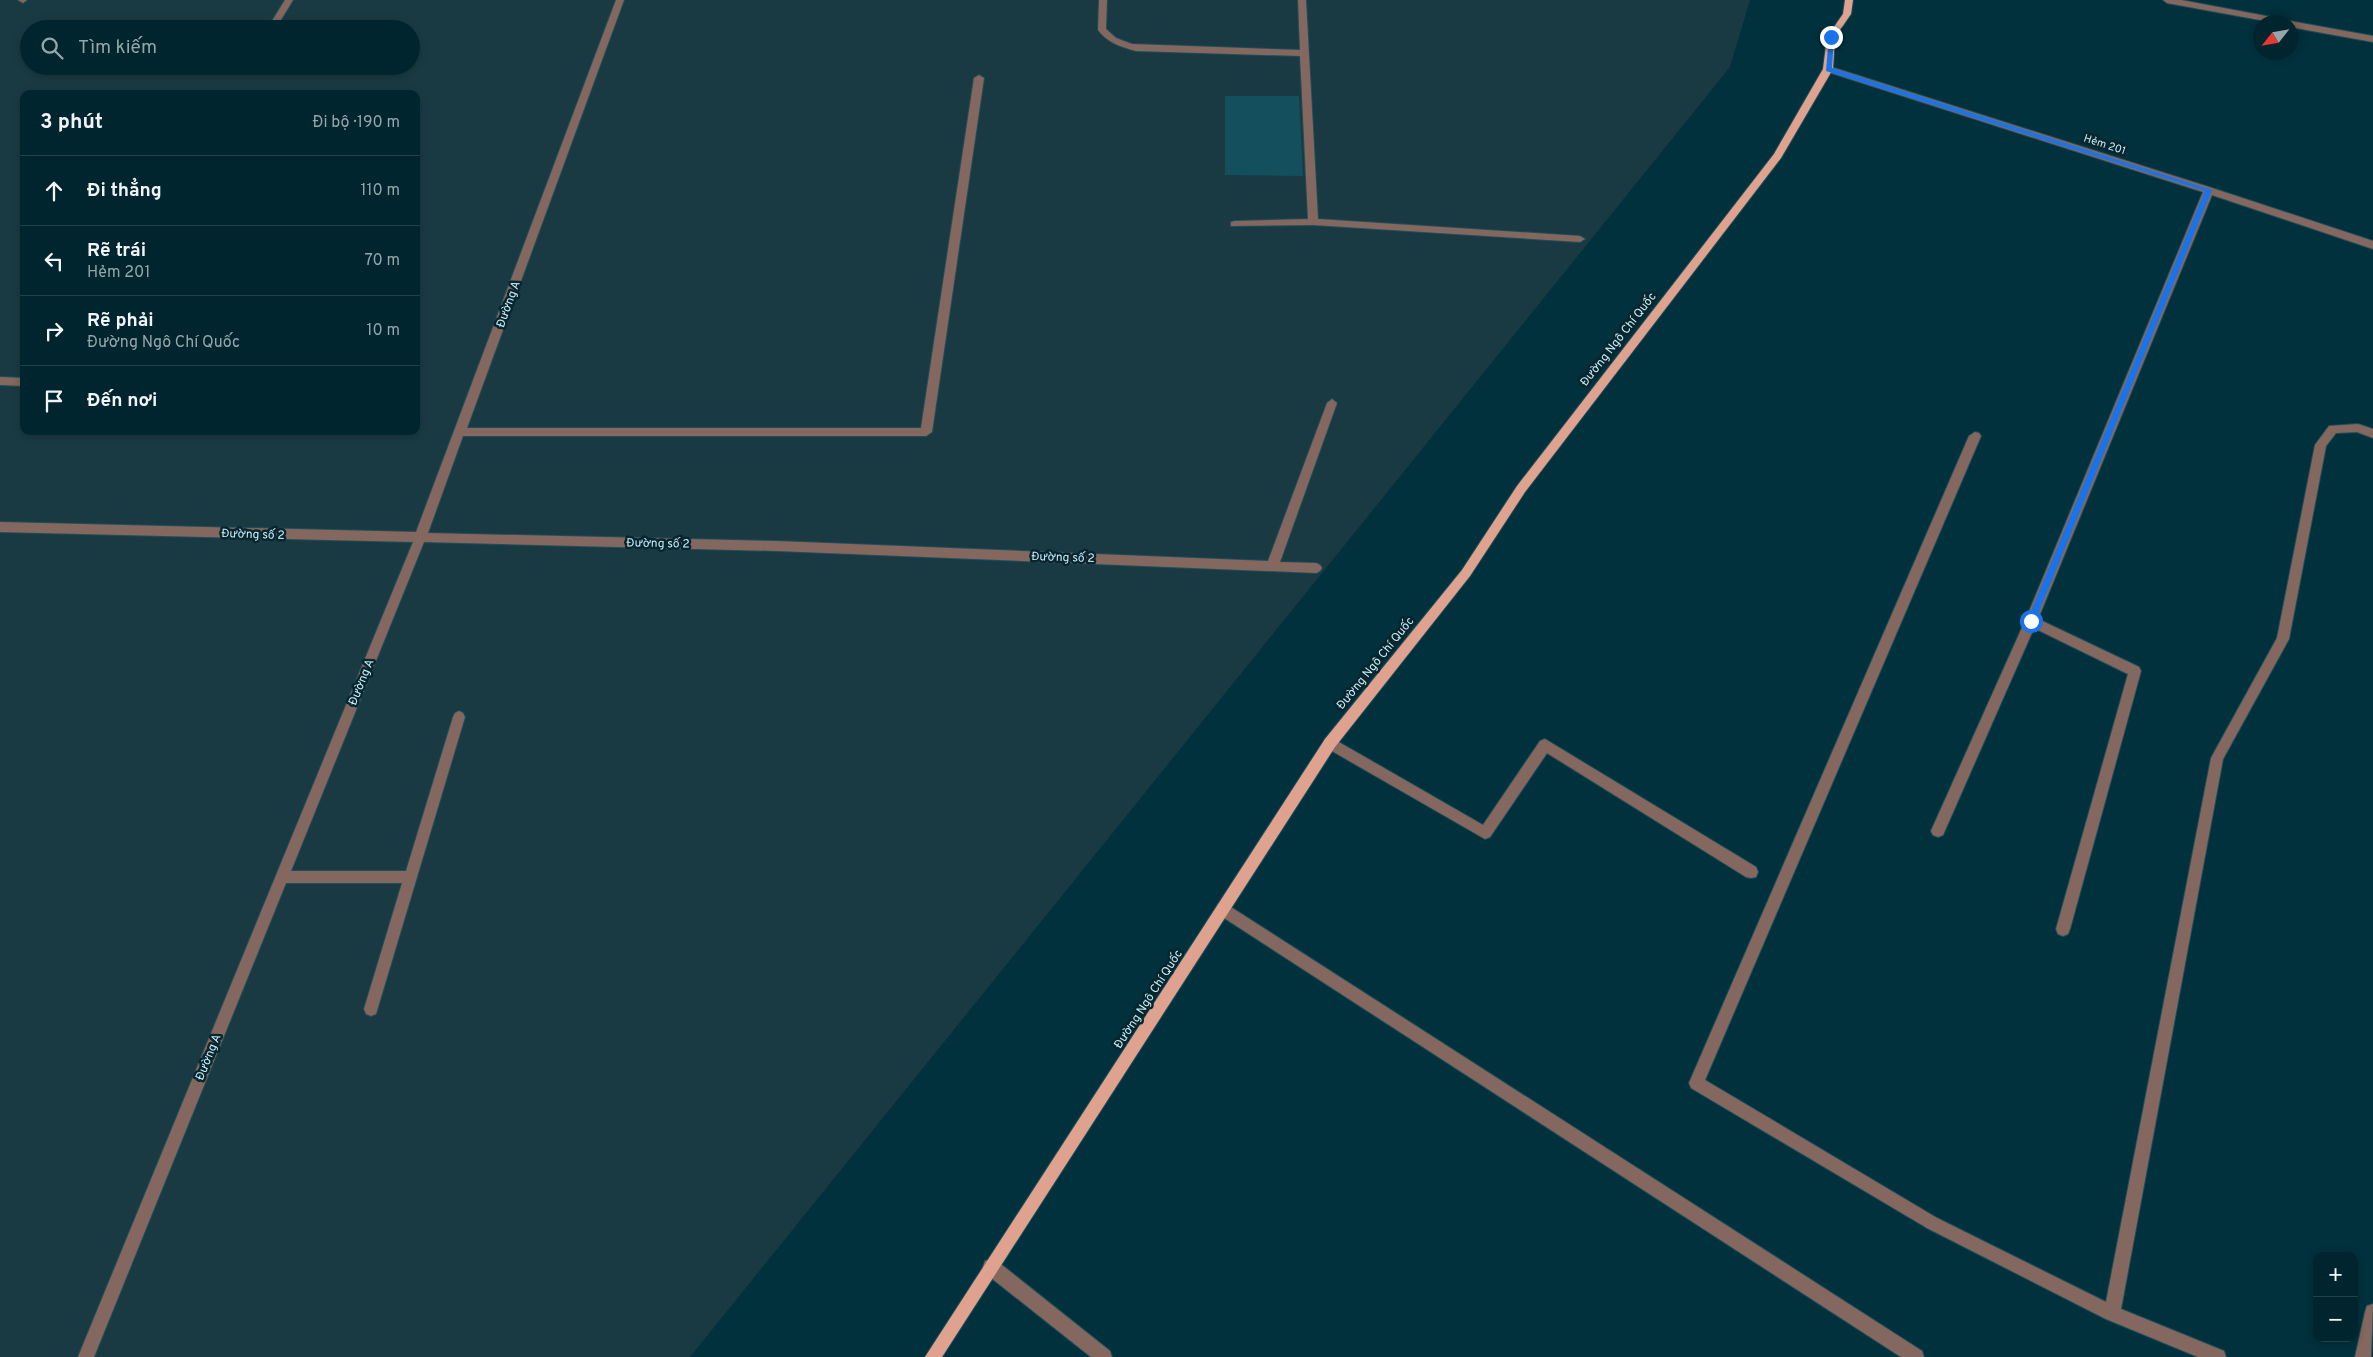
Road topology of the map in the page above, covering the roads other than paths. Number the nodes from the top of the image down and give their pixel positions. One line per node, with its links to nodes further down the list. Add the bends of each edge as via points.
1 (288, 0): 8 (street)
2 (620, 0): 22 (street, Đường A)
3 (1103, 0): 11 (street, via 1102,30 1121,45)
4 (1302, 0): 11 (street)
5 (1849, 0): 12 (main road, Đường Ngô Chí Quốc, via 1847,14 1831,37)
6 (2167, 0): 7 (street)
7 (2253, 16)
8 (277, 20)
9 (2298, 26): 10 (street)
10 (2373, 40)
11 (1305, 53): 15 (street)
12 (1828, 69): 14 (street, Hẻm 201); 31 (main road, Đường Ngô Chí Quốc, via 1778,156 1521,489 1466,573)
13 (979, 78): 22 (street, via 926,432)
14 (2209, 190): 18 (street, Hẻm 201); 29 (street)
15 (1313, 222): 16 (street); 17 (street)
16 (1235, 224)
17 (1580, 239)
18 (2373, 245)
19 (0, 381): 20 (street)
20 (20, 382)
21 (1332, 403): 27 (street)
22 (460, 432): 26 (street, Đường A)
23 (2373, 434): 41 (street, via 2358,428 2333,428 2321,445 2283,638 2216,758)
24 (1975, 436): 41 (street, via 1696,1083 1932,1223)
25 (0, 527): 26 (street, Đường số 2)
26 (420, 538): 27 (street, Đường số 2, via 776,546); 34 (street, Đường A)
27 (1272, 566): 28 (street, Đường số 2)
28 (1316, 568)
29 (2031, 621): 32 (street); 37 (street, via 2134,671)
30 (459, 717): 35 (street)
31 (1330, 743): 33 (street, via 1485,833 1545,745); 36 (main road, Đường Ngô Chí Quốc)
32 (1938, 831)
33 (1751, 872)
34 (281, 877): 35 (street); 42 (street, Đường A)
35 (410, 877): 38 (street)
36 (1223, 909): 39 (main road, Đường Ngô Chí Quốc); 45 (street)
37 (2062, 929)
38 (371, 1009)
39 (992, 1268): 43 (main road, Đường Ngô Chí Quốc); 44 (street)
40 (2373, 1312): 47 (street)
41 (2112, 1313): 46 (street)
42 (86, 1357)
43 (933, 1357)
44 (1104, 1357)
45 (1916, 1357)
46 (2218, 1357)
47 (2363, 1357)

